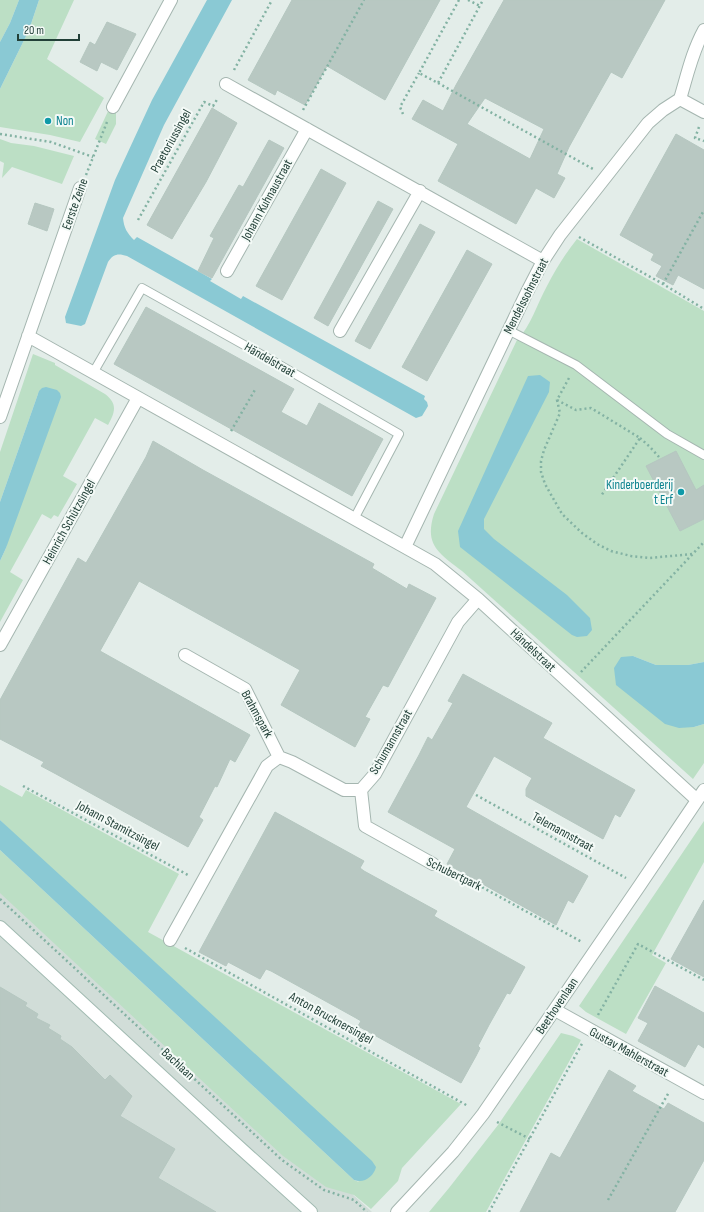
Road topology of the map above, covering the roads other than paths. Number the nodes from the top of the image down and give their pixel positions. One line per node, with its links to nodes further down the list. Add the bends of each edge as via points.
1 (171, 0): 5 (street)
2 (704, 30): 4 (street, via 688,69)
3 (226, 84): 7 (street)
4 (680, 99): 6 (street); 10 (street, Mendelssohnstraat, via 648,123 564,229)
5 (113, 107)
6 (703, 116)
7 (307, 129): 9 (street); 11 (street, Johann Kuhnaustraat)
8 (80, 188): 14 (street, Eerste Zeine)
9 (420, 192): 10 (street); 13 (street)
10 (544, 261): 12 (street, Mendelssohnstraat)
11 (227, 271)
12 (508, 330): 18 (lane, via 576,366 667,434); 20 (street, Mendelssohnstraat)
13 (340, 331)
14 (28, 336): 15 (street, Händelstraat); 17 (street, Eerste Zeine)
15 (94, 372): 16 (street, Händelstraat); 19 (lane, Händelstraat, via 142,288 271,360 399,434)
16 (138, 398): 19 (street, Händelstraat); 22 (street, Heinrich Schützsingel)
17 (0, 417)
18 (704, 455)
19 (354, 519): 20 (street, Händelstraat)
20 (405, 547): 21 (street, Händelstraat, via 435,564)
21 (478, 599): 25 (street, Schumannstraat, via 458,622 375,774); 26 (street, Händelstraat, via 570,684)
22 (0, 645)
23 (185, 655): 24 (street, Brahmspark, via 245,689)
24 (279, 757): 25 (street, via 344,790); 29 (street, via 268,766)
25 (361, 790): 27 (street, Schubertpark, via 365,826)
26 (701, 795): 30 (street, Beethovenlaan)
27 (433, 864)
28 (0, 927): 32 (street, Bachlaan)
29 (170, 940)
30 (555, 1010): 31 (street, Gustav Mahlerstraat); 33 (street, Beethovenlaan, via 483,1114 453,1152)
31 (704, 1093)
32 (311, 1212)
33 (397, 1212)

